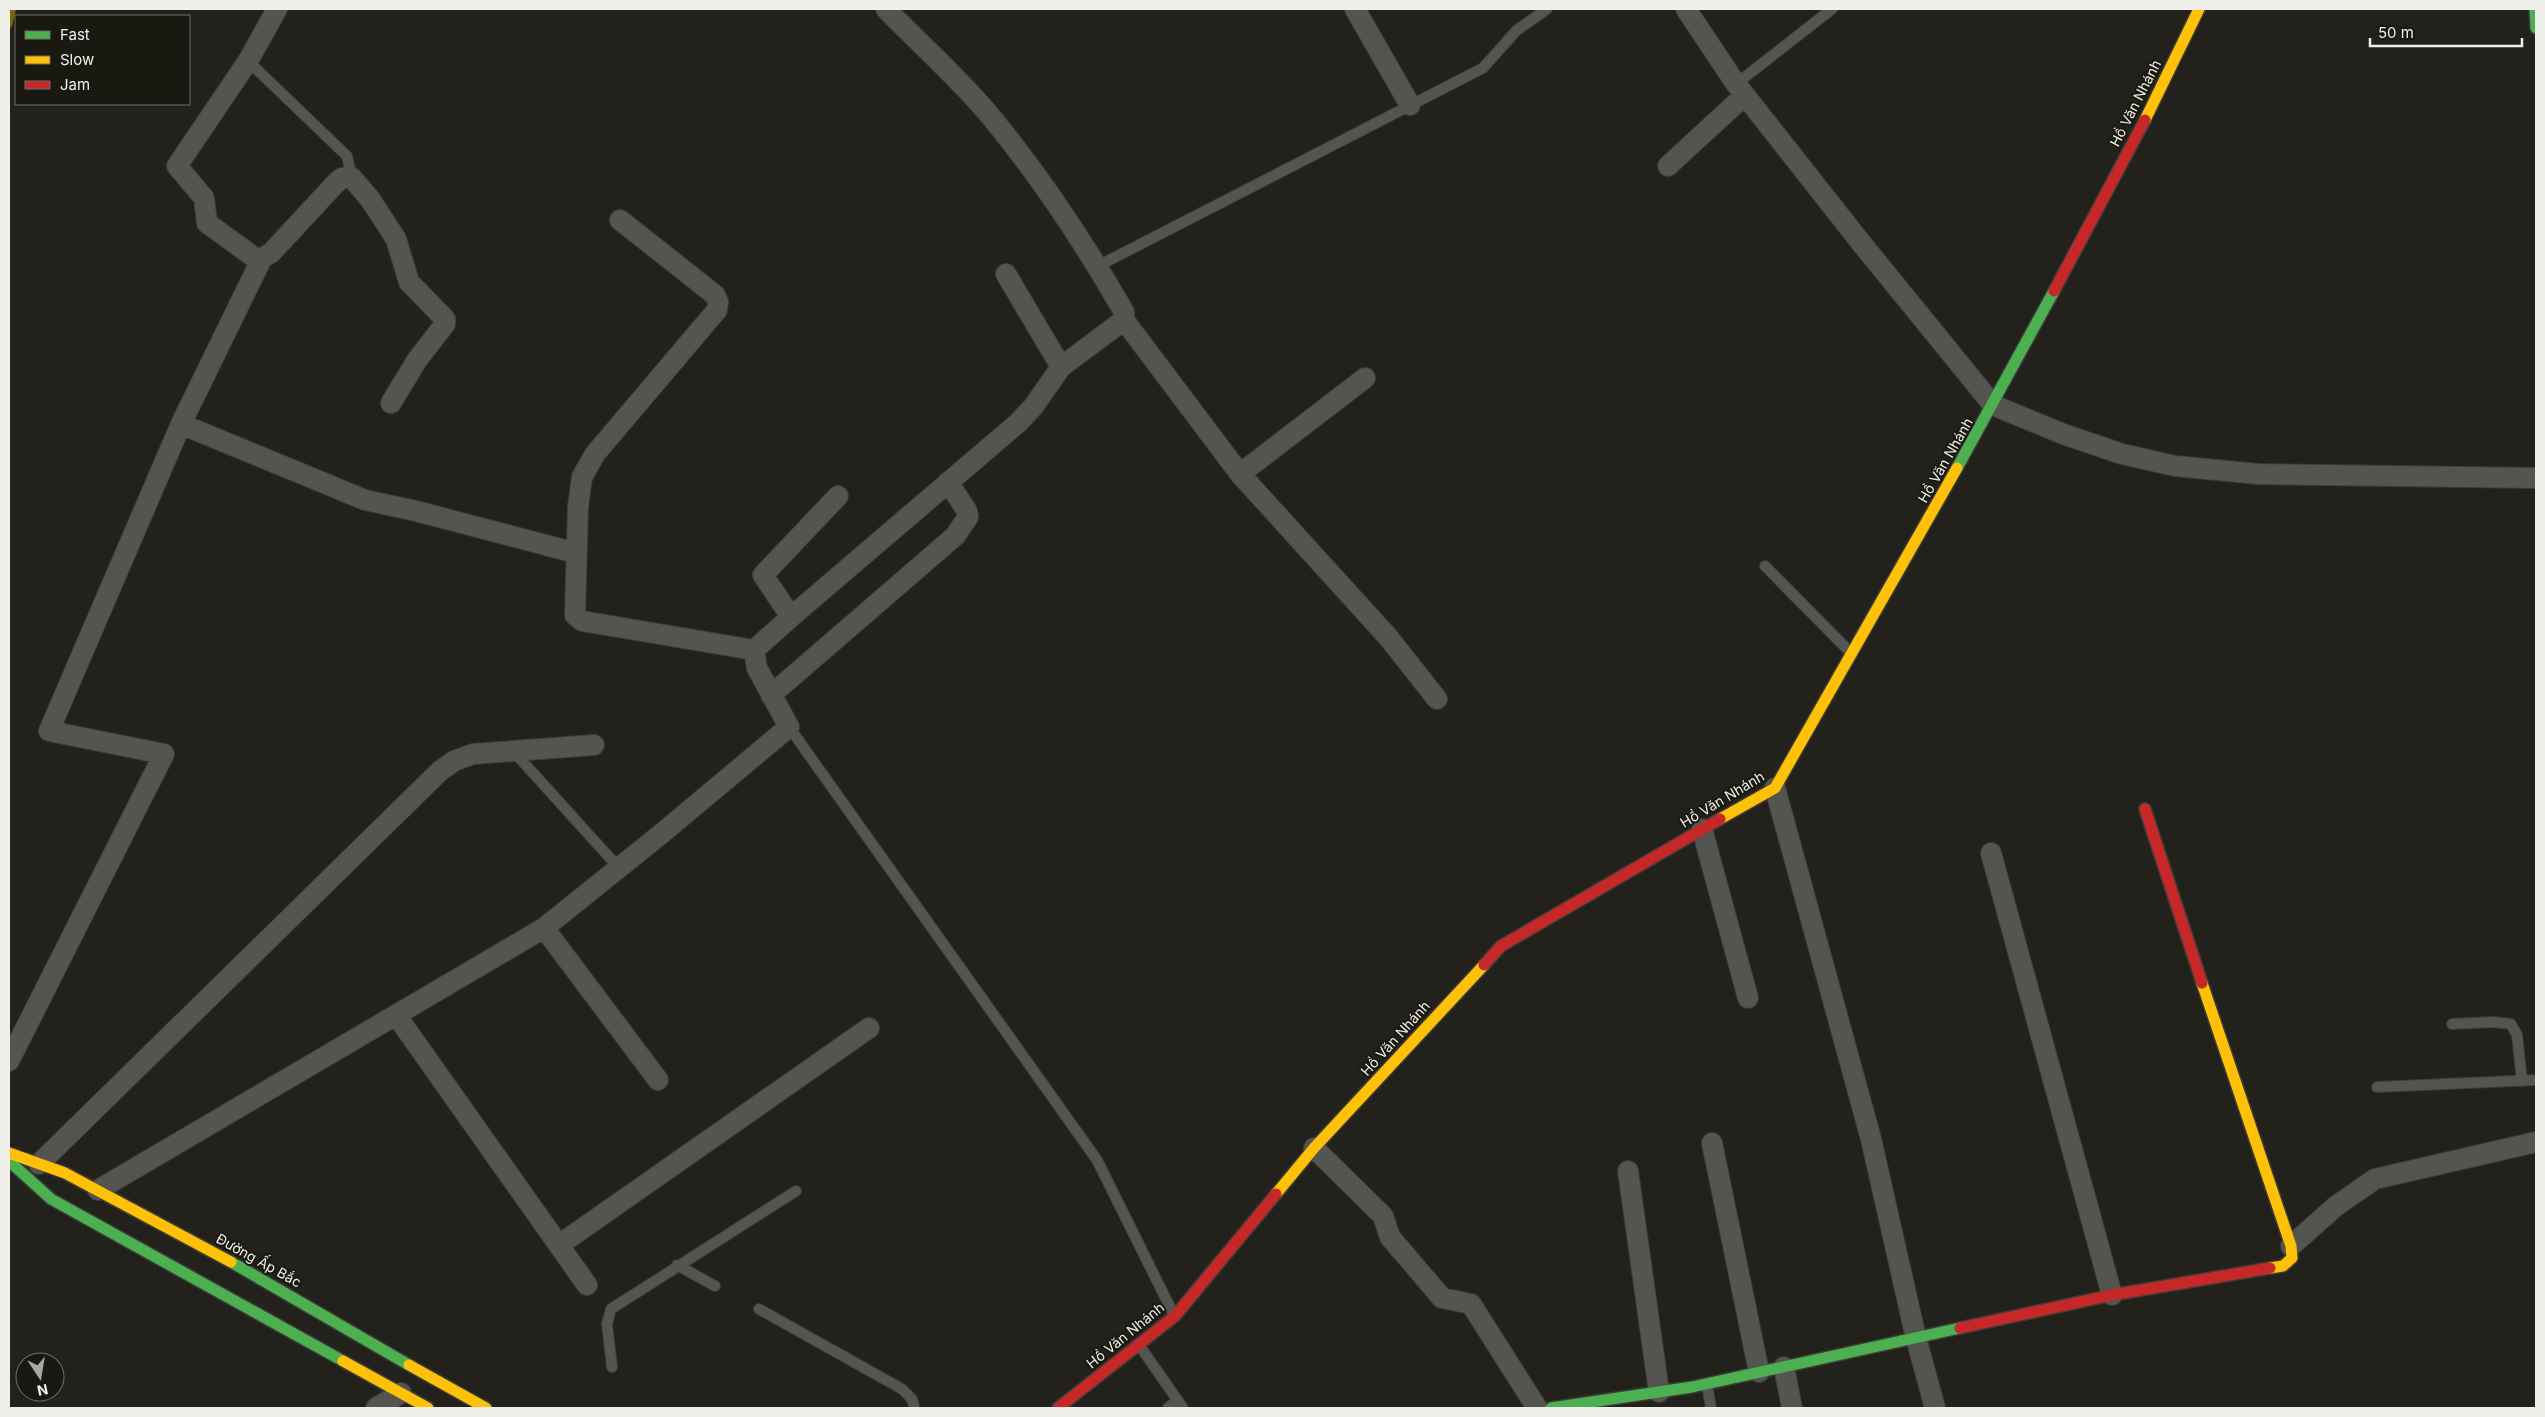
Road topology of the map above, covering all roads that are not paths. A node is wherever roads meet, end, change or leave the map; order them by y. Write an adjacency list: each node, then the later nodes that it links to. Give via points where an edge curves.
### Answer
1 (277, 9): 10 (street)
2 (886, 9): 17 (street, via 990,116 1051,194)
3 (1355, 9): 12 (street)
4 (1547, 9): 12 (lane, via 1517,30 1483,68)
5 (1686, 9): 11 (street)
6 (1832, 9): 11 (lane)
7 (2199, 9): 23 (main road, Hồ Văn Nhánh, via 2141,128)
8 (2536, 9): 9 (main road)
9 (2536, 28)
10 (248, 60): 14 (lane, via 347,156); 16 (street, via 177,166 204,198 207,222 255,258)
11 (1741, 90): 13 (street); 23 (street)
12 (1410, 105): 17 (lane)
13 (1668, 166)
14 (352, 178): 16 (street, via 342,178 336,183 271,254); 22 (street, via 396,239 409,282 445,319 445,324)
15 (620, 220): 29 (street, via 715,295 717,310 582,477)
16 (262, 258): 24 (street)
17 (1098, 266): 19 (street, via 1124,312)
18 (1006, 274): 20 (street)
19 (1124, 320): 20 (street); 25 (street)
20 (1061, 367): 27 (street, via 1028,412)
21 (1364, 378): 25 (street)
22 (390, 403)
23 (1993, 405): 26 (street, via 2122,454 2175,466 2258,474); 33 (main road, Hồ Văn Nhánh)
24 (181, 424): 29 (street, via 365,500); 49 (street, via 49,731 164,754)
25 (1240, 474): 35 (street, via 1388,637)
26 (2536, 478)
27 (948, 482): 31 (street); 34 (street, via 968,517 955,536)
28 (838, 496): 31 (street, via 763,575)
29 (576, 553): 32 (street, via 574,615 582,621)
30 (1765, 566): 33 (lane)
31 (791, 618): 32 (street)
32 (754, 650): 34 (street, via 757,668)
33 (1851, 654): 39 (main road, Hồ Văn Nhánh)
34 (771, 694): 36 (street)
35 (1437, 699)
36 (789, 727): 43 (street); 70 (lane, via 1097,1160)
37 (594, 744): 38 (street)
38 (514, 751): 43 (lane); 59 (street, via 473,754 454,760 440,771)
39 (1775, 788): 41 (main road, Hồ Văn Nhánh); 71 (street, via 1871,1139)
40 (2145, 809): 64 (main road)
41 (1702, 829): 45 (street); 56 (main road, Hồ Văn Nhánh, via 1501,946)
42 (1991, 853): 68 (street)
43 (619, 868): 44 (street)
44 (544, 928): 46 (street); 50 (street)
45 (1748, 998)
46 (396, 1015): 61 (street); 63 (street)
47 (2452, 1024): 52 (lane, via 2511,1024 2517,1036)
48 (869, 1028): 63 (street)
49 (9, 1061)
50 (658, 1080)
51 (2536, 1080): 52 (lane)
52 (2522, 1081): 53 (lane)
53 (2377, 1087)
54 (2536, 1142): 64 (street, via 2375,1179 2336,1206)
55 (1712, 1143): 75 (street)
56 (1314, 1148): 70 (main road, Hồ Văn Nhánh); 86 (street, via 1383,1216 1390,1237 1442,1298 1471,1304)
57 (9, 1153): 59 (main road, Đường Ấp Bắc)
58 (9, 1161): 78 (main road, via 51,1199)
59 (39, 1164): 61 (main road, Đường Ấp Bắc)
60 (1628, 1171): 77 (street)
61 (98, 1190): 83 (main road, Đường Ấp Bắc, via 271,1283)
62 (796, 1191): 65 (lane)
63 (559, 1245): 66 (street)
64 (2291, 1246): 68 (main road, via 2292,1258 2283,1266)
65 (677, 1265): 67 (lane); 73 (lane, via 611,1309 606,1324)
66 (587, 1285)
67 (715, 1286)
68 (2112, 1295): 71 (main road)
69 (759, 1309): 80 (lane, via 902,1389)
70 (1175, 1316): 72 (main road, Hồ Văn Nhánh)
71 (1916, 1338): 74 (main road); 90 (street)
72 (1139, 1344): 79 (lane); 84 (main road, Hồ Văn Nhánh)
73 (612, 1367)
74 (1784, 1367): 75 (main road); 89 (street)
75 (1759, 1372): 76 (main road)
76 (1706, 1384): 77 (main road); 88 (lane)
77 (1659, 1392): 87 (main road)
78 (401, 1393): 81 (street); 82 (main road)
79 (1181, 1404): 85 (lane)
80 (914, 1406)
81 (376, 1408)
82 (428, 1408)
83 (486, 1408)
84 (1058, 1408)
85 (1168, 1408)
86 (1537, 1408)
87 (1551, 1408)
88 (1711, 1408)
89 (1792, 1408)
90 (1936, 1408)

